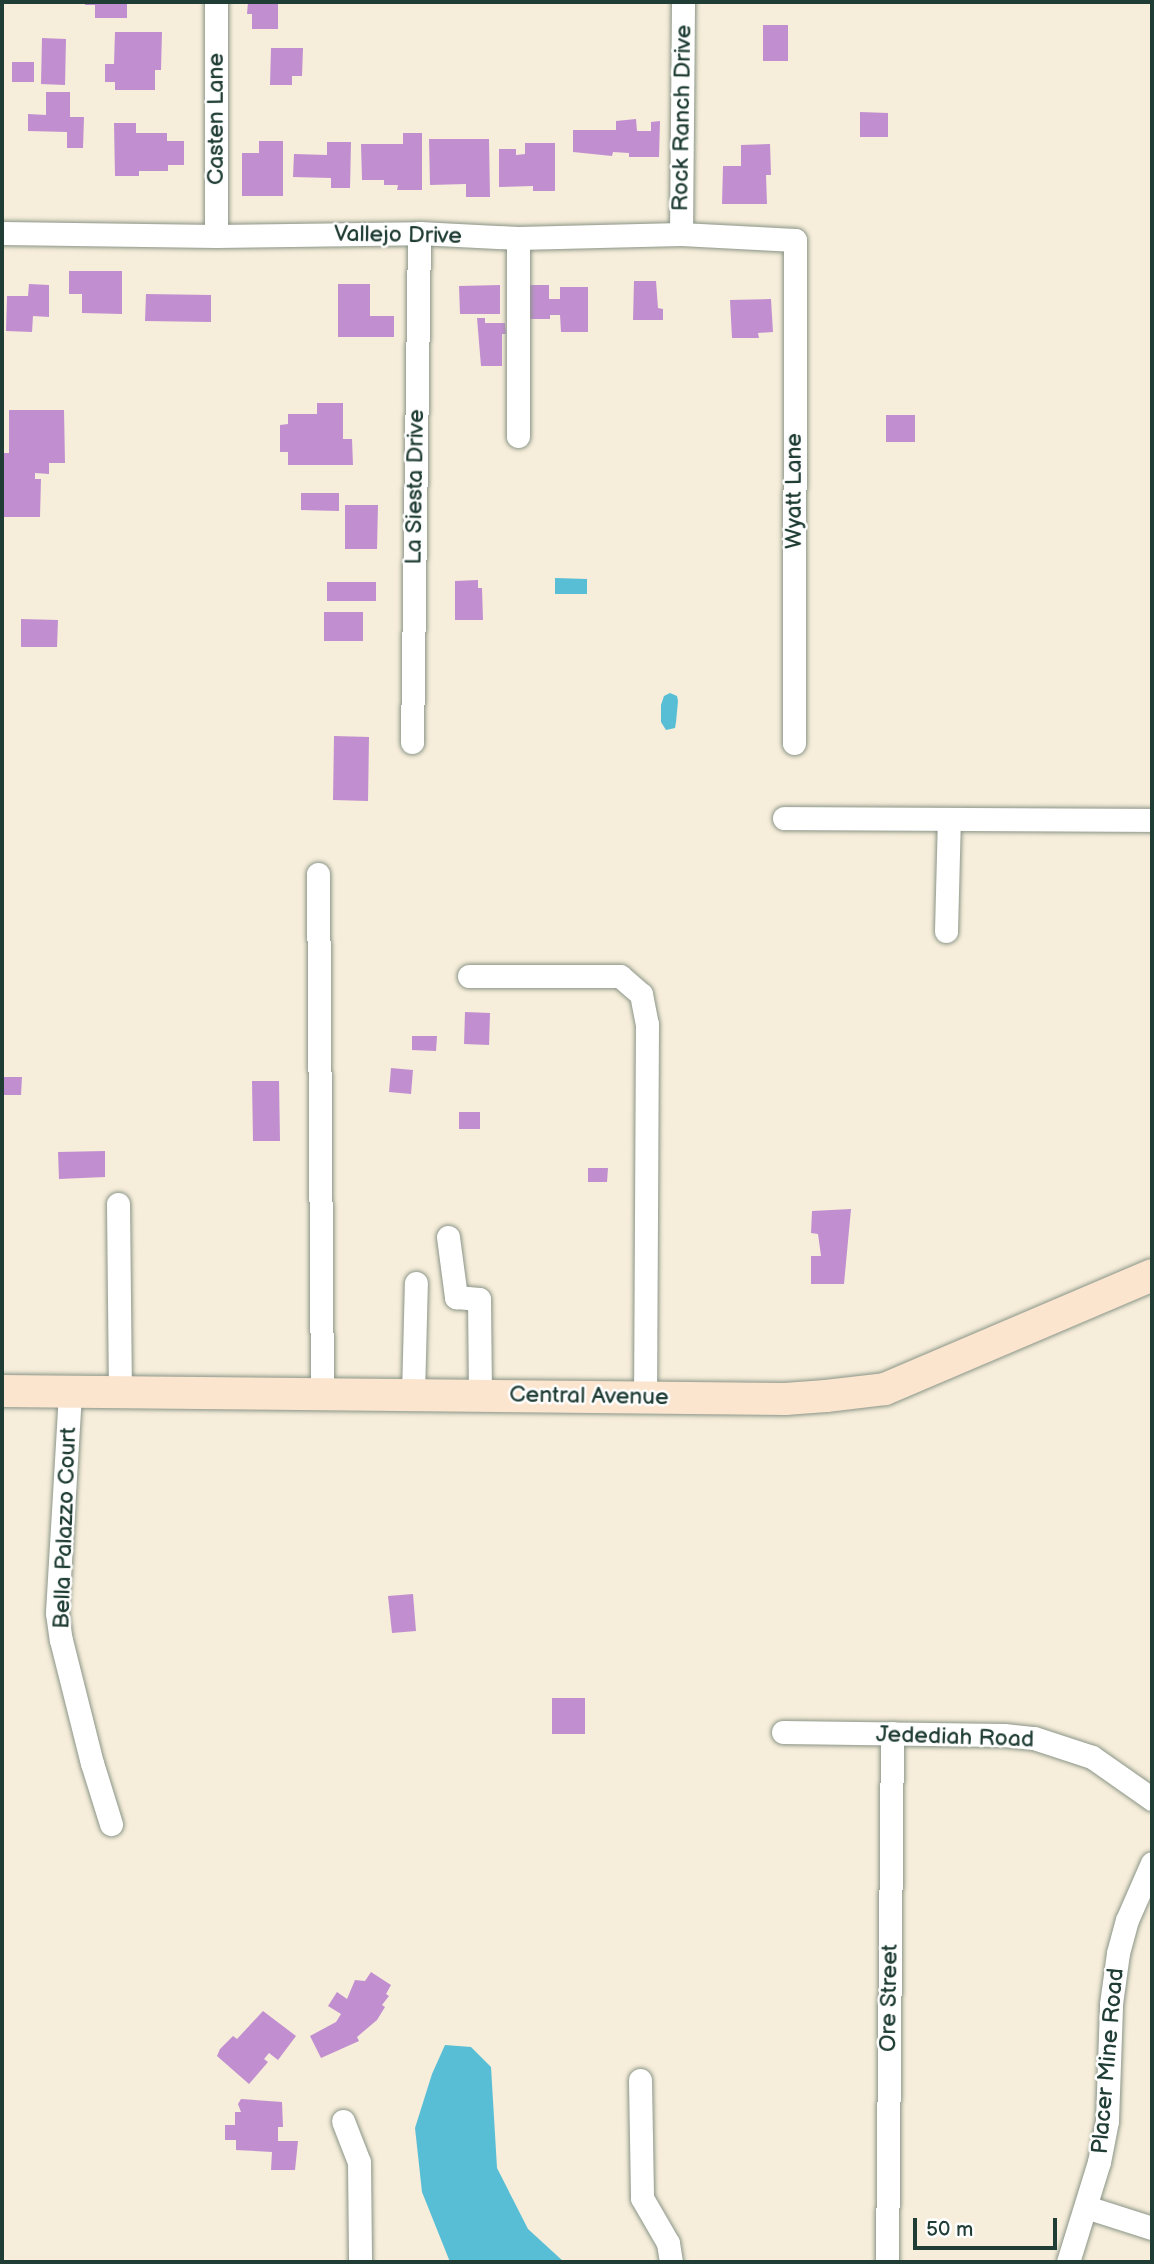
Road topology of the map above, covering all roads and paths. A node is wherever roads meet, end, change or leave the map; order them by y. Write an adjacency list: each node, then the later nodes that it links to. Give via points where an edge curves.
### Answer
1 (216, 2): 6 (street, Casten Lane)
2 (683, 2): 5 (street, Rock Ranch Drive)
3 (2, 233): 6 (street, Vallejo Drive)
4 (419, 233): 6 (street, Vallejo Drive); 7 (street, Vallejo Drive); 10 (street, La Siesta Drive)
5 (681, 234): 7 (street, Vallejo Drive); 8 (street, Vallejo Drive)
6 (216, 236)
7 (517, 238): 9 (street)
8 (795, 240): 11 (street, Wyatt Lane)
9 (518, 436)
10 (412, 742)
11 (794, 743)
12 (784, 818): 13 (street)
13 (949, 819): 14 (street); 16 (street)
14 (1152, 820)
15 (318, 874): 25 (street)
16 (946, 931)
17 (469, 976): 28 (street, via 620,976 642,994 647,1024)
18 (118, 1204): 24 (street)
19 (448, 1237): 27 (street, via 456,1297 479,1299)
20 (1152, 1275): 28 (street, Central Avenue, via 884,1389 785,1399)
21 (416, 1283): 26 (street)
22 (2, 1391): 23 (street, Central Avenue)
23 (70, 1393): 24 (street, Central Avenue); 32 (street, Bella Palazzo Court, via 57,1613)
24 (120, 1393): 25 (street, Central Avenue)
25 (322, 1393): 26 (street, Central Avenue)
26 (412, 1394): 27 (street, Central Avenue)
27 (480, 1395): 28 (street, Central Avenue)
28 (645, 1397)
29 (783, 1732): 30 (street, Jedediah Road)
30 (891, 1733): 31 (street, Jedediah Road, via 1004,1735 1054,1743 1092,1757); 40 (street, Ore Street)
31 (1152, 1799)
32 (111, 1824)
33 (1152, 1863): 36 (street, Placer Mine Road, via 1118,1953 1111,2004 1107,2121)
34 (640, 2080): 39 (street, via 642,2197 668,2243)
35 (342, 2121): 38 (street, via 359,2162)
36 (1086, 2207): 37 (street); 41 (street, Placer Mine Road)
37 (1152, 2228)
38 (360, 2262)
39 (671, 2262)
40 (887, 2262)
41 (1068, 2262)

